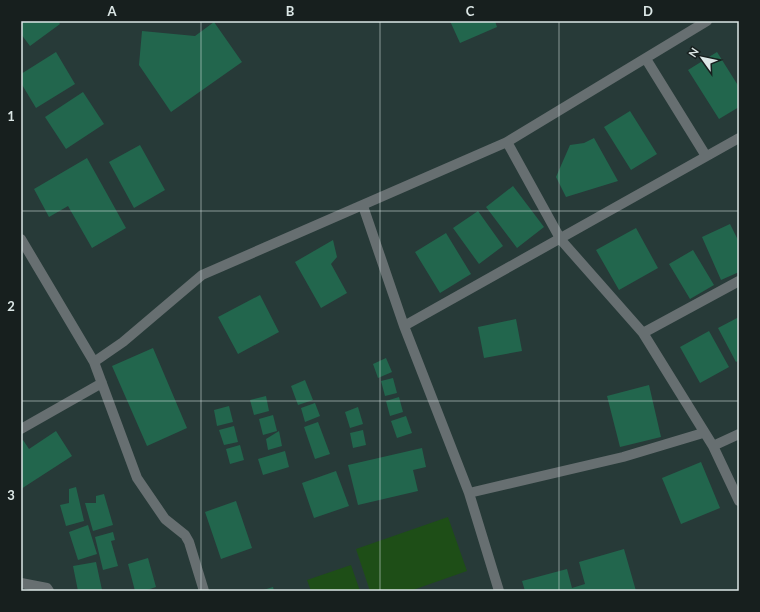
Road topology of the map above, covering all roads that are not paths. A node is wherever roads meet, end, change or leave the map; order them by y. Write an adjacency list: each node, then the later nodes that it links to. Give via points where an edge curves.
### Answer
1 (708, 21): 2 (street)
2 (646, 59): 4 (street); 5 (street)
3 (739, 138): 5 (street)
4 (507, 142): 6 (street); 8 (street)
5 (706, 156): 8 (street)
6 (363, 206): 10 (street); 12 (street, via 202,275 123,342)
7 (21, 239): 12 (street)
8 (560, 240): 10 (street); 11 (street)
9 (739, 281): 11 (street)
10 (404, 326): 18 (street)
11 (643, 333): 15 (street)
12 (94, 362): 13 (street)
13 (102, 383): 14 (street); 22 (street, via 138,478 165,519 185,535)
14 (21, 429)
15 (703, 433): 17 (street); 18 (street, via 623,457)
16 (739, 434): 17 (street)
17 (713, 446): 19 (street)
18 (469, 493): 23 (street)
19 (739, 501)
20 (21, 583): 21 (street, via 47,588)
21 (49, 591)
22 (204, 591)
23 (499, 591)

